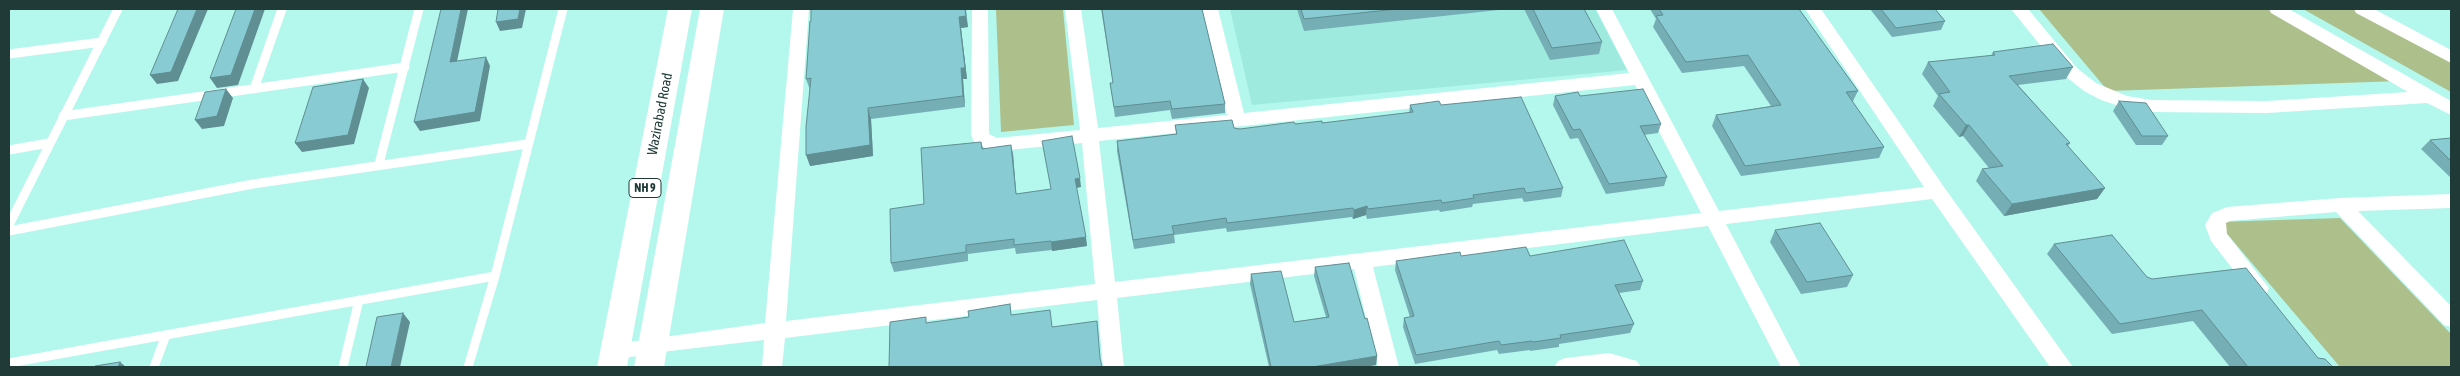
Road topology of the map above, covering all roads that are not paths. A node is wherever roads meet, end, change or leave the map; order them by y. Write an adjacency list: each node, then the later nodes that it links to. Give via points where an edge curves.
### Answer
1 (118, 9): 17 (lane)
2 (282, 9): 22 (lane)
3 (419, 9): 20 (lane)
4 (563, 9): 29 (lane)
5 (680, 9): 47 (highway, Wazirabad Road / NH 9)
6 (712, 9): 46 (highway, NH 9)
7 (801, 9): 44 (street)
8 (980, 9): 27 (street, via 982,140 996,145)
9 (1073, 9): 27 (street)
10 (1210, 9): 26 (street)
11 (1604, 9): 21 (street)
12 (1813, 9): 32 (street)
13 (2019, 9): 23 (street, via 2071,72 2090,87 2125,102 2151,106 2267,107)
14 (2308, 9): 16 (street)
15 (2362, 9): 19 (street)
16 (2284, 12): 23 (street)
17 (102, 42): 18 (lane); 25 (lane)
18 (9, 54)
19 (2451, 57)
20 (405, 67): 22 (lane); 31 (lane)
21 (1640, 78): 26 (street); 35 (street)
22 (254, 89): 25 (lane)
23 (2429, 97): 24 (street)
24 (2451, 109)
25 (63, 116): 28 (lane)
26 (1237, 120): 27 (street)
27 (1090, 137): 40 (street)
28 (49, 143): 30 (lane); 36 (lane)
29 (527, 144): 31 (lane); 39 (lane)
30 (9, 150)
31 (379, 164): 37 (lane, via 253,184)
32 (1938, 192): 35 (street); 58 (street)
33 (2451, 201): 34 (street)
34 (2340, 205): 42 (street, via 2227,214 2219,218 2215,225 2218,236); 43 (street)
35 (1714, 219): 38 (street); 57 (street)
36 (9, 225)
37 (9, 231)
38 (1362, 260): 40 (street); 54 (street)
39 (495, 276): 41 (lane); 51 (lane)
40 (1106, 291): 44 (street); 53 (street)
41 (359, 300): 45 (lane); 50 (lane)
42 (2273, 306)
43 (2451, 319)
44 (775, 330): 46 (street); 52 (street)
45 (166, 335): 48 (lane); 49 (lane)
46 (651, 356): 47 (street)
47 (613, 359)
48 (9, 363)
49 (154, 367)
50 (343, 367)
51 (468, 367)
52 (772, 367)
53 (1114, 367)
54 (1389, 367)
55 (1565, 367): 56 (street, via 1609,362)
56 (1630, 367)
57 (1791, 367)
58 (2062, 367)

